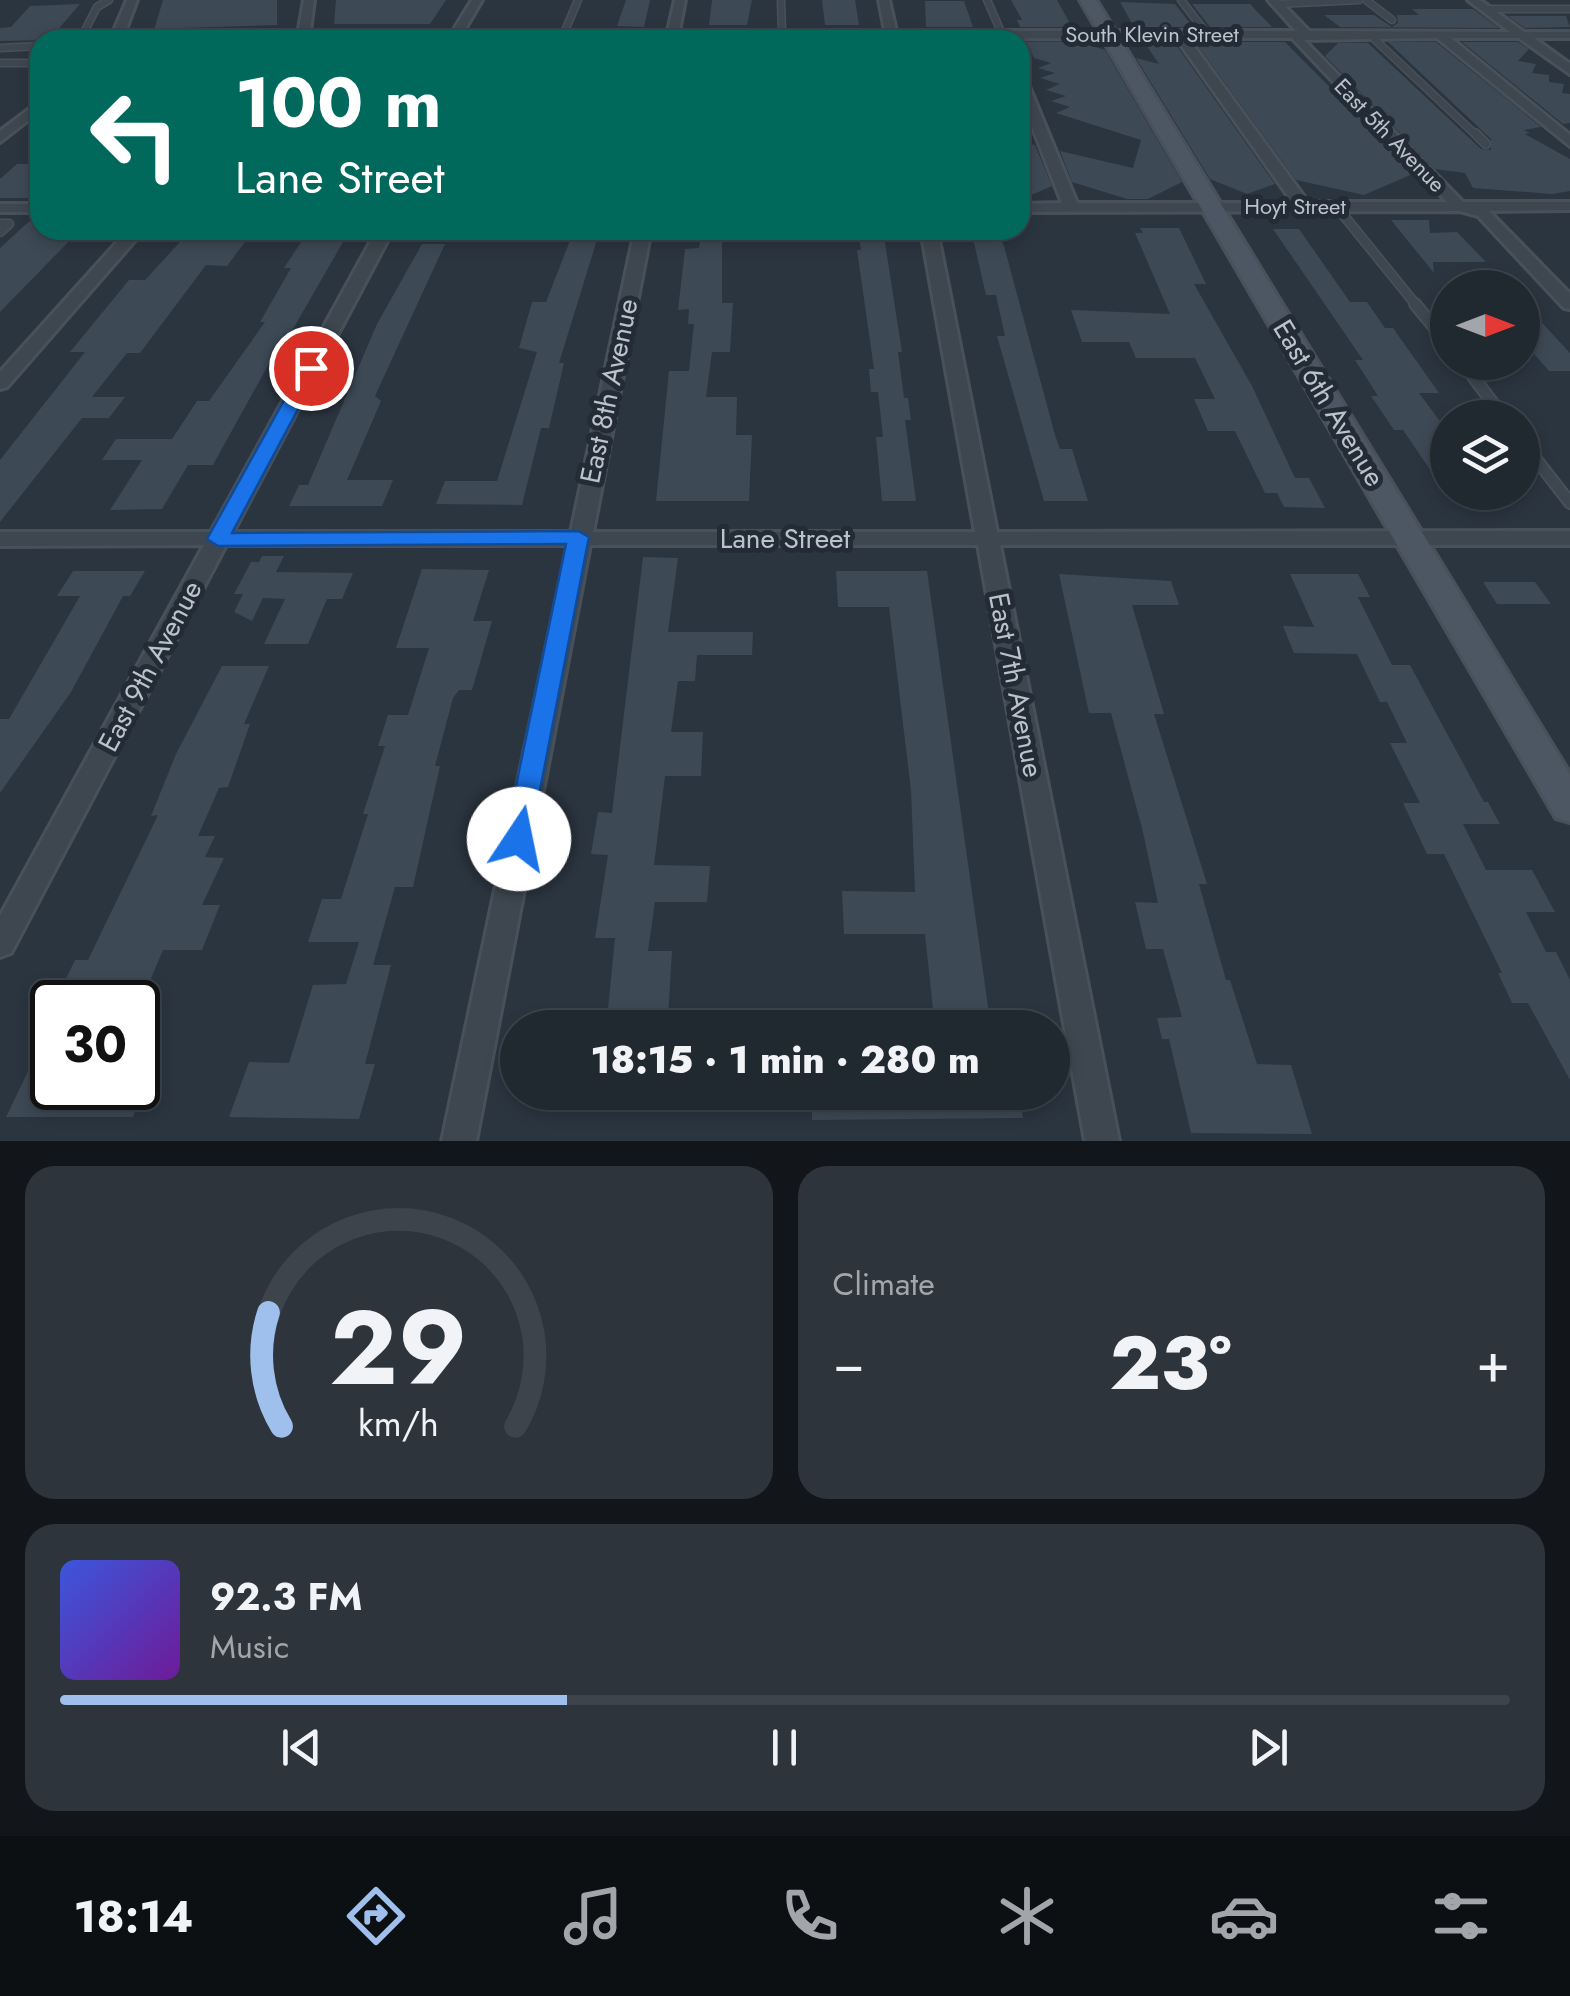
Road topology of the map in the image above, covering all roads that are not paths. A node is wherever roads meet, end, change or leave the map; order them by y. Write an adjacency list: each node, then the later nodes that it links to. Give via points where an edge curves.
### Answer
1 (109, 0): 18 (lane, via 97,7)
2 (132, 0): 19 (street)
3 (310, 0): 20 (street)
4 (477, 0): 21 (street)
5 (578, 0): 22 (lane)
6 (680, 0): 23 (street)
7 (781, 0): 24 (lane)
8 (884, 0): 25 (street)
9 (987, 0): 26 (lane)
10 (1088, 0): 27 (street, East 6th Avenue)
11 (1181, 0): 29 (lane)
12 (1362, 0): 14 (lane); 17 (lane)
13 (1473, 0): 15 (street)
14 (1274, 2): 30 (street, East 5th Avenue)
15 (1486, 9): 16 (lane); 33 (street)
16 (1570, 9)
17 (1392, 20)
18 (85, 30)
19 (120, 30)
20 (306, 30)
21 (459, 30)
22 (566, 30)
23 (674, 30)
24 (782, 30)
25 (890, 30)
26 (1000, 30)
27 (1108, 34): 28 (street, South Klevin Street); 35 (street, South Klevin Street); 46 (street, East 6th Avenue)
28 (1179, 34): 29 (street, South Klevin Street); 47 (street)
29 (1207, 34): 30 (street, South Klevin Street)
30 (1305, 34): 31 (street, South Klevin Street); 49 (street, East 5th Avenue, via 1296,39)
31 (1368, 34): 32 (street, South Klevin Street); 45 (lane)
32 (1439, 34): 33 (street, South Klevin Street); 44 (street)
33 (1523, 35): 34 (street, South Klevin Street); 40 (street)
34 (1570, 35)
35 (1030, 36)
36 (30, 46): 37 (lane)
37 (0, 48)
38 (0, 63): 39 (lane)
39 (30, 63)
40 (1570, 70)
41 (1030, 103): 51 (street)
42 (30, 116): 43 (street)
43 (0, 138)
44 (1570, 142)
45 (1486, 144)
46 (1212, 206): 47 (street, Hoyt Street); 51 (street, Hoyt Street); 67 (street, East 6th Avenue)
47 (1302, 206): 48 (street, Hoyt Street)
48 (1336, 206): 49 (street, Hoyt Street); 62 (lane)
49 (1459, 206): 50 (street, Hoyt Street); 61 (street, East 5th Avenue, via 1483,213)
50 (1570, 206)
51 (1072, 207): 54 (street, Hoyt Street)
52 (0, 208): 53 (street)
53 (30, 208)
54 (1030, 208)
55 (0, 224): 56 (lane, via 9,224)
56 (0, 232)
57 (127, 240): 63 (street)
58 (380, 240): 70 (street, East 9th Avenue)
59 (641, 240): 66 (street, East 8th Avenue)
60 (931, 240): 71 (street, East 7th Avenue)
61 (1570, 304)
62 (1430, 322)
63 (0, 382)
64 (1540, 464): 65 (lane)
65 (1570, 503)
66 (578, 537): 70 (street, Lane Street); 71 (street, Lane Street); 74 (street, East 8th Avenue)
67 (1409, 537): 68 (street, Lane Street); 71 (street, Lane Street); 72 (street, East 6th Avenue)
68 (1570, 538)
69 (0, 539): 70 (street, Lane Street)
70 (218, 539): 73 (street, East 9th Avenue)
71 (988, 539): 75 (street, East 7th Avenue)
72 (1570, 807)
73 (0, 944)
74 (460, 1141)
75 (1102, 1141)

